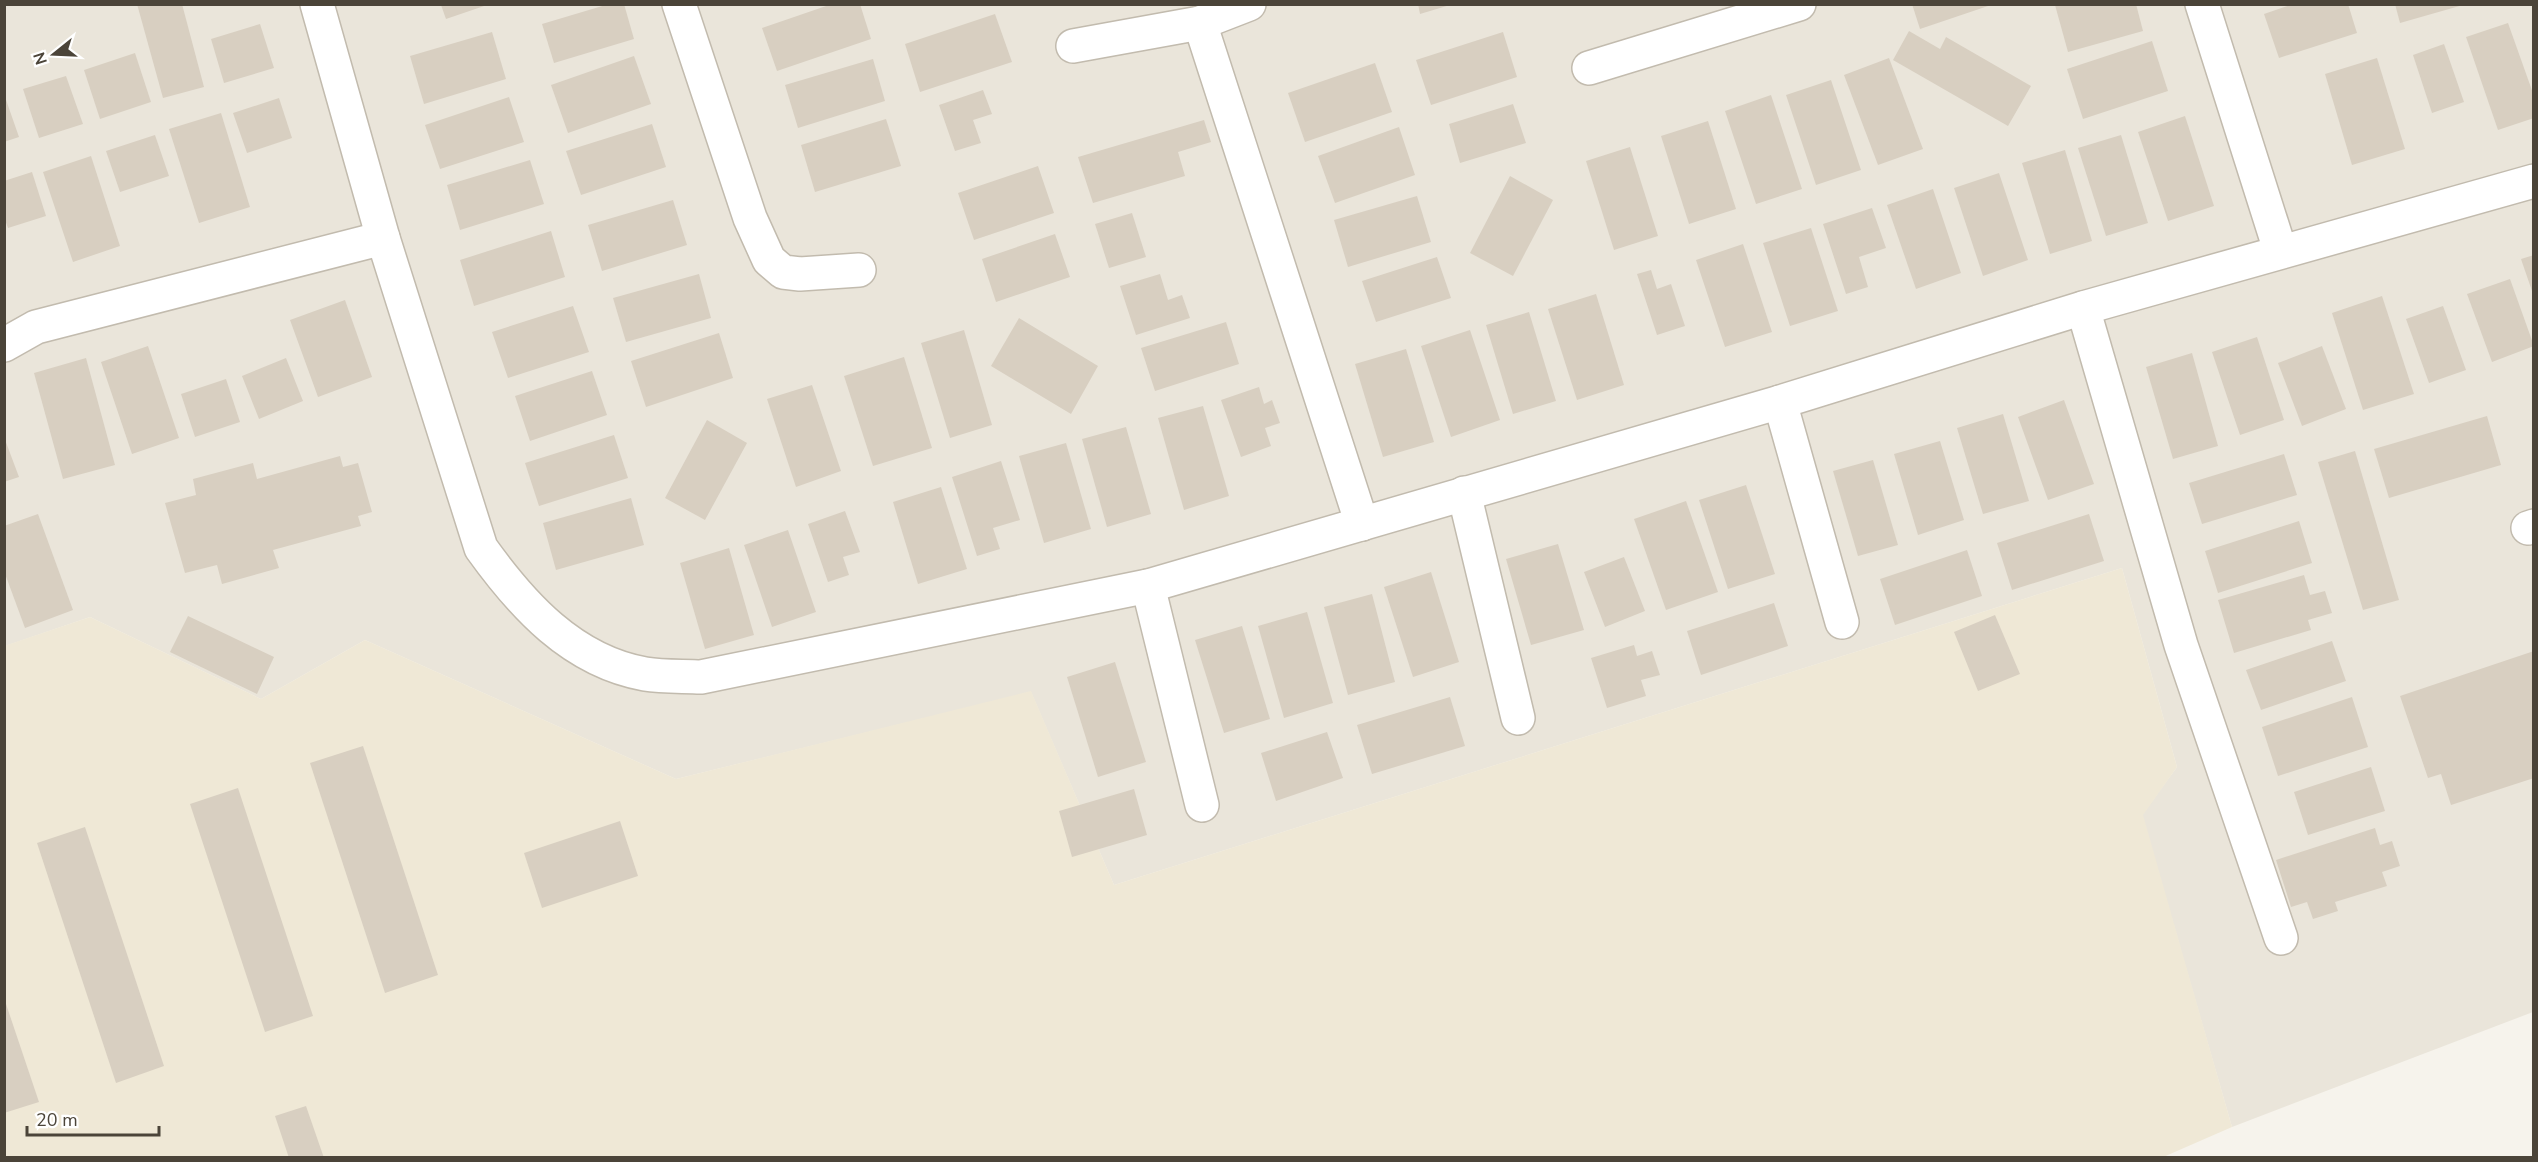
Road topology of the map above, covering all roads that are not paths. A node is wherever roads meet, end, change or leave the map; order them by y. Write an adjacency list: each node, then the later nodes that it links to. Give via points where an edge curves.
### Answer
1 (317, 4): 11 (street)
2 (679, 4): 13 (street, via 750,218 769,260 783,272 800,274)
3 (1249, 4): 7 (street)
4 (1799, 4): 6 (street)
5 (2202, 4): 12 (street)
6 (1729, 14): 9 (street)
7 (1200, 23): 8 (street); 18 (street)
8 (1073, 46)
9 (1589, 68)
10 (2534, 182): 12 (street)
11 (383, 238): 15 (street, via 36,327); 19 (street, via 481,548 511,590 545,625 615,666 646,674 701,677)
12 (2280, 250): 14 (street)
13 (859, 270)
14 (2083, 308): 16 (street); 23 (street, via 2181,645)
15 (4, 345)
16 (1780, 402): 17 (street); 20 (street)
17 (1464, 494): 18 (street); 21 (street)
18 (1362, 524): 19 (street)
19 (1148, 586): 22 (street)
20 (1842, 622)
21 (1518, 718)
22 (1202, 805)
23 (2281, 938)

